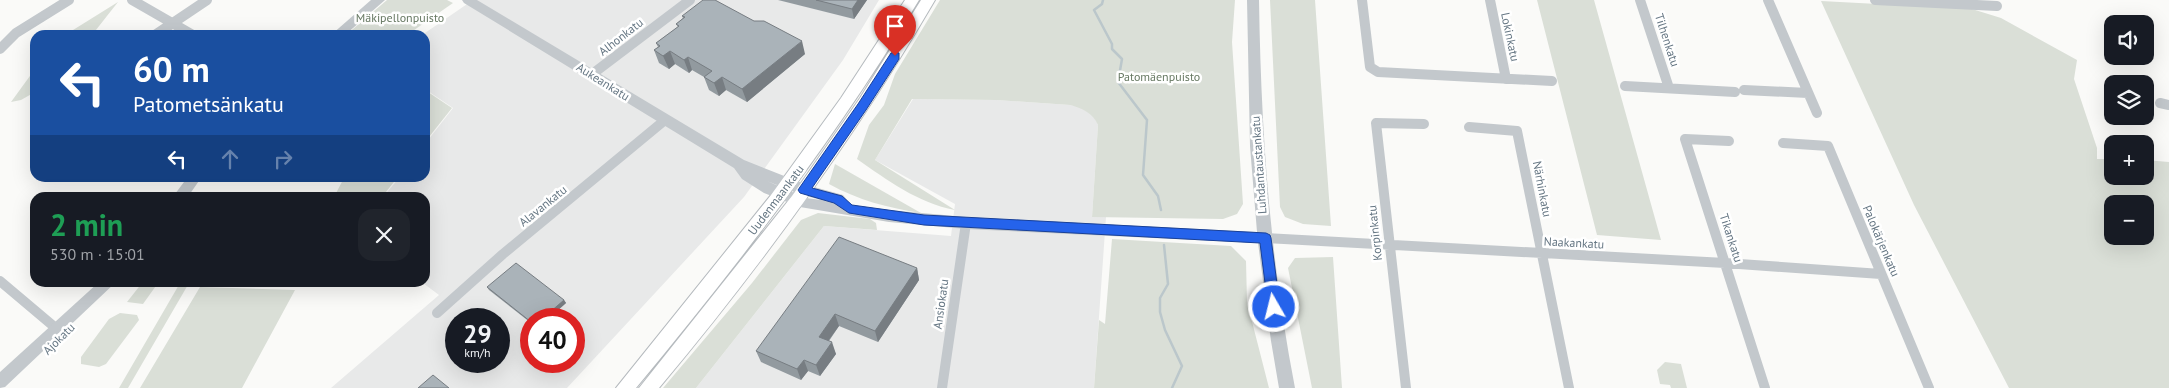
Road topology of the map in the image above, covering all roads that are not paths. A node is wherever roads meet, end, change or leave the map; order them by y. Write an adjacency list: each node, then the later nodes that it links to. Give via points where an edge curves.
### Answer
1 (70, 0): 20 (street, via 16,34)
2 (132, 0): 16 (street)
3 (207, 0): 16 (street)
4 (379, 0): 19 (street)
5 (468, 0): 21 (street, Aukeankatu)
6 (690, 0): 21 (street, Alhonkatu)
7 (912, 0): 33 (main road, Uudenmaankatu)
8 (928, 0): 33 (main road, Uudenmaankatu, via 862,107)
9 (1253, 0): 35 (street, Luhdantaustankatu, via 1256,132)
10 (1362, 0): 22 (street, Lokinkatu, via 1372,70 1389,74)
11 (1490, 0): 22 (street, Lokinkatu)
12 (1640, 0): 25 (street, Tilhenkatu)
13 (1768, 0): 26 (street)
14 (1875, 0): 15 (street)
15 (1997, 6)
16 (173, 23): 17 (street); 18 (street)
17 (162, 30)
18 (185, 30)
19 (343, 30)
20 (0, 49)
21 (591, 75): 28 (street, Aukeankatu)
22 (1506, 79): 23 (street, Lokinkatu)
23 (1552, 81)
24 (1625, 86): 25 (street)
25 (1669, 88): 26 (street)
26 (1808, 93): 27 (street)
27 (1817, 113)
28 (665, 120): 33 (street, Aukeankatu, via 738,164 747,175 770,189); 42 (street, Alavankatu)
29 (1424, 124): 36 (street, Korpinkatu, via 1376,122)
30 (1469, 127): 37 (street, Närhinkatu, via 1517,131)
31 (1729, 141): 38 (street, Tikankatu, via 1685,139)
32 (1782, 144): 39 (street, Palokärjenkatu, via 1828,146)
33 (793, 192): 34 (street, Aukeankatu, via 822,206); 46 (main road, Uudenmaankatu, via 749,236); 47 (main road, Uudenmaankatu, via 735,281)
34 (966, 224): 35 (street, Aukeankatu); 48 (street, Ansiokatu)
35 (1266, 238): 36 (street, Naakankatu); 49 (street, Luhdantaustankatu, via 1280,357)
36 (1389, 244): 37 (street, Naakankatu); 50 (street, Korpinkatu)
37 (1541, 253): 38 (street, Naakankatu); 51 (street, Närhinkatu)
38 (1725, 263): 39 (street, Naakankatu); 52 (street, Tikankatu)
39 (1881, 274): 53 (street, Palokärjenkatu)
40 (0, 281): 43 (street)
41 (104, 287): 43 (street, Ajokatu)
42 (437, 313)
43 (60, 333): 44 (street, Ajokatu); 45 (street, Ajokatu)
44 (0, 382)
45 (5, 388)
46 (625, 388)
47 (648, 388)
48 (942, 388)
49 (1287, 388)
50 (1406, 388)
51 (1569, 388)
52 (1765, 388)
53 (1929, 388)

